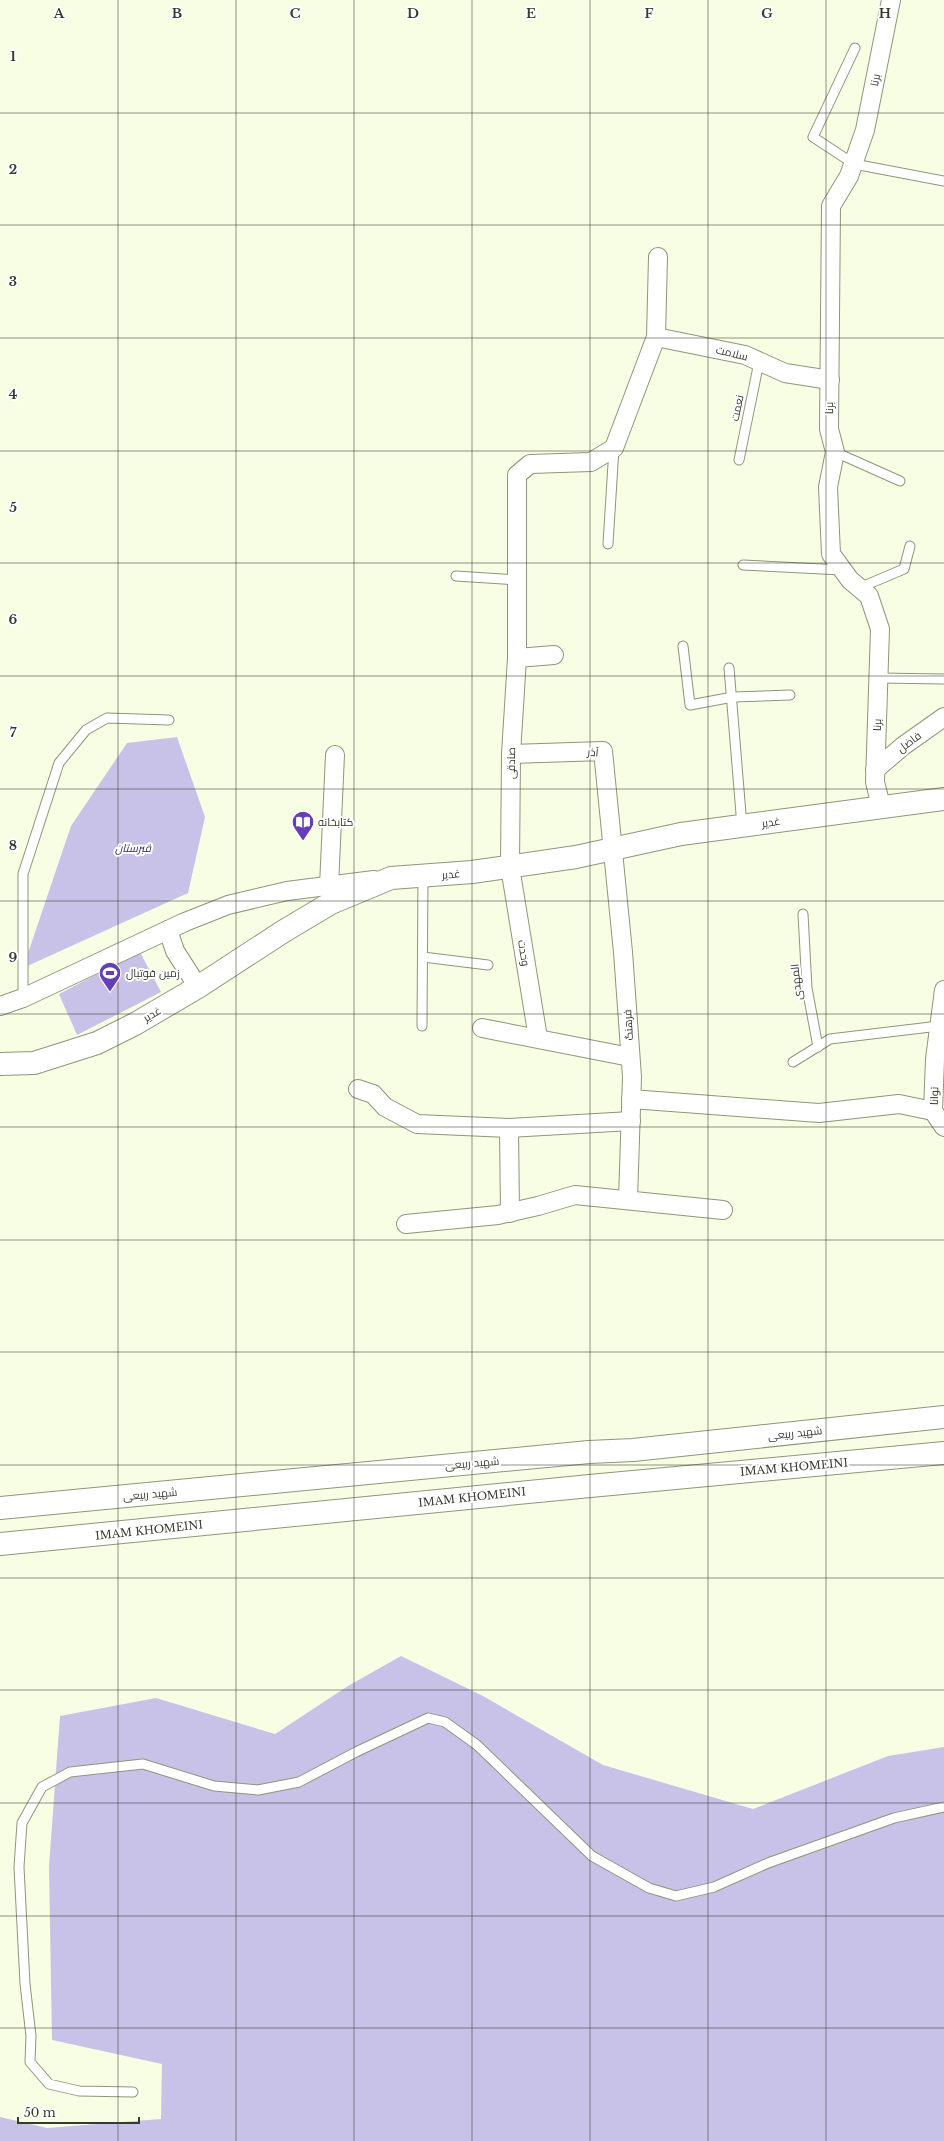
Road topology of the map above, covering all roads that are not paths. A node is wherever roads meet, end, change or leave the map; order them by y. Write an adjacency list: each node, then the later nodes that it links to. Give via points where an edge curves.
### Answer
1 (891, 0): 3 (street, برنا, via 865,130)
2 (855, 48): 3 (lane, via 813,137)
3 (854, 164): 4 (lane); 8 (street, برنا, via 831,206)
4 (944, 181)
5 (658, 257): 6 (street)
6 (656, 337): 7 (street, سلامت, via 745,355); 9 (street)
7 (759, 362): 8 (street, سلامت, via 785,373); 11 (lane, نعمت)
8 (830, 380): 10 (street, برنا, via 829,429)
9 (614, 448): 13 (lane); 18 (street, صادقی, via 591,462 530,464 517,475)
10 (835, 452): 12 (lane); 16 (street, برنا, via 828,487 831,554)
11 (739, 460)
12 (900, 480)
13 (608, 544)
14 (910, 546): 19 (lane, via 904,569)
15 (743, 565): 16 (lane)
16 (842, 570): 19 (street, برنا)
17 (456, 576): 18 (lane)
18 (517, 580): 22 (street, صادقی)
19 (859, 588): 24 (street, برنا, via 869,596 880,629)
20 (683, 646): 27 (lane, via 690,704)
21 (554, 655): 22 (street)
22 (517, 658): 30 (street, صادقی)
23 (729, 668): 27 (lane)
24 (879, 678): 25 (lane); 32 (street, برنا)
25 (943, 679)
26 (790, 695): 27 (lane)
27 (733, 697): 35 (lane)
28 (944, 717): 32 (street, فاضل)
29 (169, 720): 47 (lane, via 107,718 86,730 59,764 24,874)
30 (511, 754): 36 (street, آذر, via 603,751); 37 (street, صادقی)
31 (335, 755): 40 (street)
32 (875, 770): 34 (street, برنا)
33 (944, 799): 34 (main road, غدیر)
34 (881, 806): 35 (main road, غدیر)
35 (742, 826): 36 (main road, غدیر, via 681,834)
36 (612, 849): 37 (main road, غدیر); 54 (street, فرهنگ, via 623,952)
37 (510, 867): 38 (main road, غدیر); 52 (street, وحدت)
38 (423, 876): 39 (main road, غدیر); 43 (lane)
39 (391, 878): 40 (street); 45 (main road, غدیر, via 330,903)
40 (329, 886): 42 (street, via 287,891 228,905)
41 (803, 914): 53 (lane, المهدی, via 807,988)
42 (168, 930): 45 (street, via 175,951); 47 (street)
43 (423, 957): 44 (lane); 49 (lane)
44 (488, 965)
45 (198, 987): 56 (main road, غدیر, via 136,1024 97,1043 34,1063)
46 (944, 990): 50 (street, توانا)
47 (23, 998): 48 (street)
48 (0, 1006)
49 (422, 1026)
50 (939, 1026): 53 (lane, via 830,1039); 59 (street, توانا)
51 (482, 1028): 52 (street)
52 (538, 1038): 54 (street)
53 (818, 1047): 55 (lane)
54 (630, 1056): 58 (street, فرهنگ)
55 (793, 1062)
56 (0, 1064)
57 (358, 1089): 62 (street, via 373,1094 385,1107 417,1124)
58 (631, 1099): 59 (street, via 819,1114 899,1104); 60 (street, فرهنگ)
59 (933, 1111): 61 (street, توانا)
60 (631, 1121): 62 (street); 63 (street, فرهنگ)
61 (944, 1127)
62 (509, 1128): 65 (street)
63 (628, 1200): 64 (street); 65 (street, via 575,1194)
64 (723, 1210)
65 (510, 1213): 66 (street)
66 (406, 1224)
67 (944, 1417): 68 (main road, شهید ربیعی)
68 (634, 1450): 69 (main road, شهید ربیعی); 71 (main road)
69 (589, 1452): 72 (main road); 73 (main road, شهید ربیعی)
70 (944, 1454): 71 (main road, IMAM KHOMEINI)
71 (634, 1482): 72 (main road, IMAM KHOMEINI)
72 (590, 1486): 74 (main road, IMAM KHOMEINI)
73 (0, 1508)
74 (0, 1544)
75 (944, 1807): 76 (lane, via 894,1818 768,1863 714,1887 676,1896 649,1888 592,1856 477,1745 445,1722 428,1718 299,1782 258,1790 214,1786 143,1764 70,1772 42,1787 22,1823 19,1867 25,1984 31,2036 30,2062 49,2084 80,2091)
76 (133, 2092)

